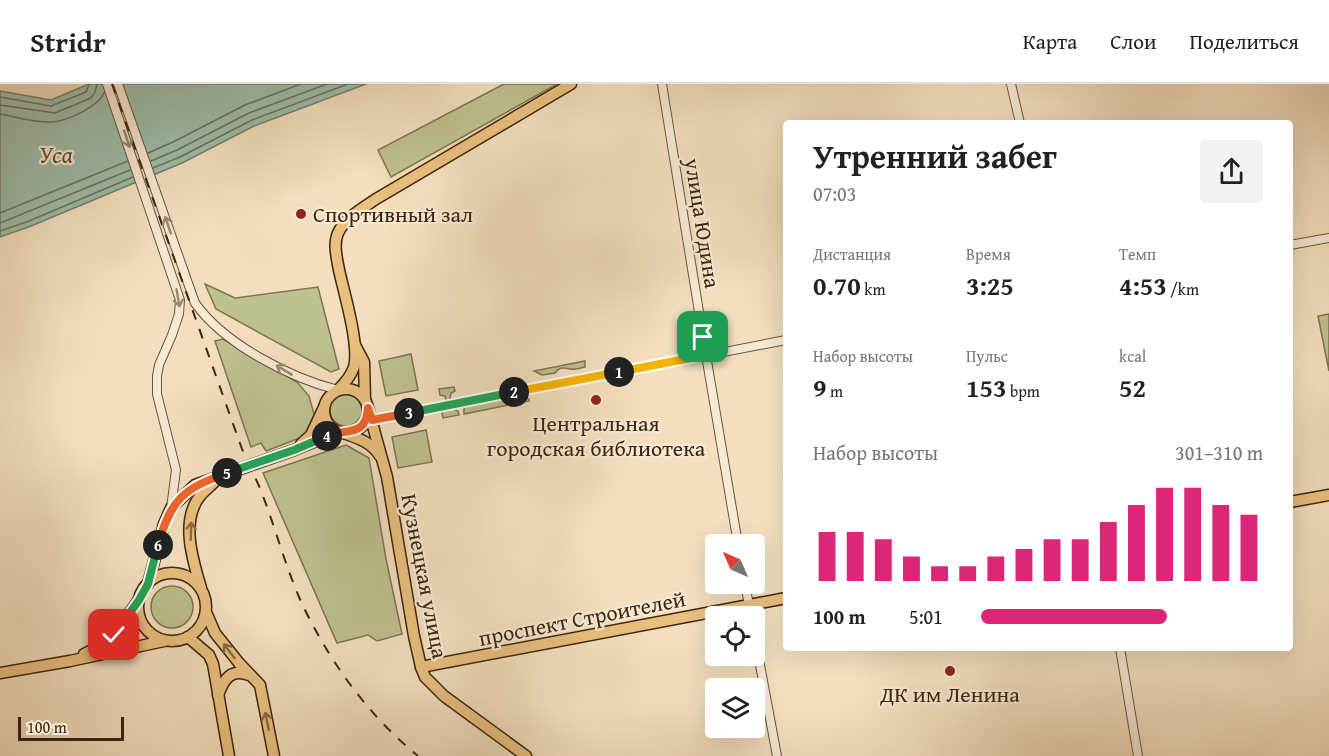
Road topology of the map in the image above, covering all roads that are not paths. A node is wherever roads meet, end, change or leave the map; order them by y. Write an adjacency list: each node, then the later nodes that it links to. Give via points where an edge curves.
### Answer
1 (107, 84): 22 (street, one-way to 22, via 180,300 172,336 159,365 157,394 176,470)
2 (118, 84): 12 (street, one-way to 2, via 294,376 207,320 195,303)
3 (571, 84): 10 (main road, via 376,200 353,216 338,234 336,253)
4 (662, 84): 11 (street, улица Юдина)
5 (1011, 84): 6 (street)
6 (1019, 120)
7 (1329, 238): 8 (street)
8 (1293, 244)
9 (783, 341): 11 (street)
10 (354, 345): 12 (main road, via 354,365); 13 (main road, Кузнецкая улица, via 364,362)
11 (706, 355): 15 (street); 23 (street, улица Юдина)
12 (338, 390): 13 (main road, via 351,389); 14 (main road)
13 (367, 404): 15 (main road, Кузнецкая улица); 16 (main road, via 361,427 350,433)
14 (325, 405): 16 (main road, via 328,424); 17 (main road, via 311,435)
15 (372, 420): 18 (main road, Кузнецкая улица)
16 (341, 432): 17 (main road); 18 (main road, via 364,440)
17 (294, 450): 19 (main road)
18 (383, 461): 36 (main road, Кузнецкая улица)
19 (222, 475): 22 (main road, via 195,485); 25 (main road, one-way to 19, via 189,535 192,516 199,497)
20 (1329, 495): 21 (main road)
21 (1293, 501)
22 (171, 508): 24 (main road)
23 (736, 534)
24 (148, 584): 25 (main road, via 175,573); 27 (main road)
25 (201, 588): 29 (main road)
26 (783, 599): 28 (main road, проспект Строителей)
27 (139, 600): 32 (main road, via 141,621 155,637); 34 (main road, via 104,644)
28 (764, 606)
29 (206, 612): 31 (main road); 38 (main road, one-way to 29, via 215,633)
30 (705, 619): 36 (main road, проспект Строителей)
31 (189, 638): 32 (main road); 39 (main road, via 209,655)
32 (164, 640): 34 (main road)
33 (1120, 651): 44 (street)
34 (70, 661): 37 (main road)
35 (760, 666): 43 (street)
36 (421, 667): 42 (main road, Кузнецкая улица, via 425,677 444,696)
37 (0, 673)
38 (251, 676): 39 (main road, via 242,672 226,676); 41 (main road, one-way to 38, via 260,685)
39 (218, 695): 40 (main road)
40 (229, 756)
41 (274, 756)
42 (526, 756)
43 (777, 756)
44 (1138, 756)

